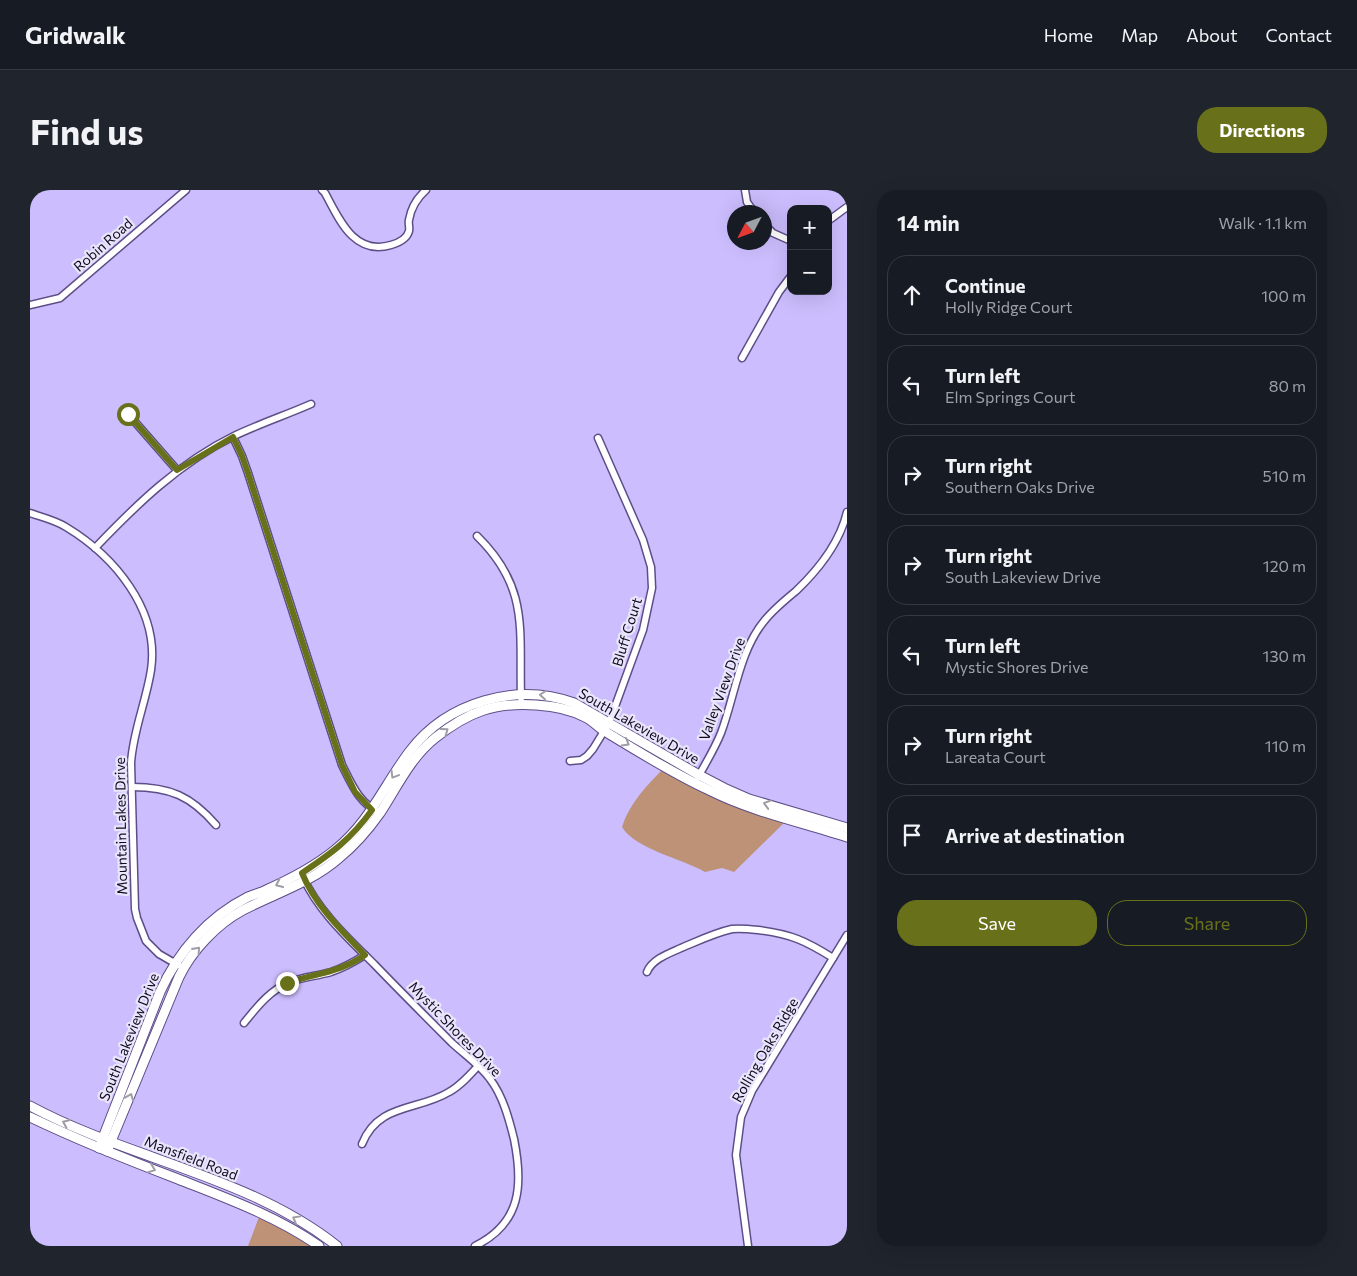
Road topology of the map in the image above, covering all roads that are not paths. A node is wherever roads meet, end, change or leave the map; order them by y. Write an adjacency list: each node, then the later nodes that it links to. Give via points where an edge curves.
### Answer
1 (186, 190): 11 (street, Robin Road, via 60,298)
2 (322, 190): 3 (street, via 353,238 378,247 404,239 409,232 408,220 413,206)
3 (426, 190)
4 (745, 190): 5 (street)
5 (749, 205)
6 (847, 207): 7 (street)
7 (832, 218)
8 (772, 232): 9 (street)
9 (787, 239)
10 (787, 281): 12 (street)
11 (30, 305)
12 (742, 358)
13 (311, 404): 15 (street)
14 (128, 414): 17 (street)
15 (233, 437): 17 (street); 28 (street, via 248,473 342,765 355,792)
16 (598, 438): 24 (street, Bluff Court, via 643,540 652,576 651,598 643,630)
17 (177, 470): 21 (street, via 137,504)
18 (847, 512): 26 (street, Valley View Drive, via 838,536 822,562 755,632 721,733)
19 (30, 513): 21 (street, Mountain Lakes Drive, via 64,526)
20 (477, 536): 22 (street, via 499,562 517,602 521,628)
21 (95, 548): 27 (street, Mountain Lakes Drive, via 128,583 139,601 151,636 151,671 132,745)
22 (520, 694): 23 (street); 24 (street, South Lakeview Drive, one-way to 22, via 574,703 560,698); 28 (street, South Lakeview Drive, one-way to 28, via 474,704 437,725 410,751)
23 (521, 704): 24 (street, South Lakeview Drive, via 571,711); 28 (street, South Lakeview Drive, one-way to 23, via 415,758 433,740 459,721 482,710)
24 (607, 727): 25 (street, Bluff Court, via 587,756); 26 (street, South Lakeview Drive)
25 (570, 761)
26 (697, 779): 29 (street, South Lakeview Drive, via 707,790 754,809)
27 (132, 787): 30 (street, via 162,789 191,800); 37 (street, Mountain Lakes Drive, via 137,918 146,941 159,954)
28 (376, 811): 33 (street, South Lakeview Drive, via 364,836 325,870)
29 (794, 816): 31 (street, South Lakeview Drive); 32 (street, South Lakeview Drive)
30 (216, 825)
31 (847, 828)
32 (847, 837)
33 (304, 877): 35 (street, Mystic Shores Drive, via 323,909); 37 (street, South Lakeview Drive, via 230,918)
34 (847, 936): 36 (street, Rolling Oaks Ridge)
35 (365, 955): 39 (street, via 330,972 287,983 258,1006); 40 (street, Mystic Shores Drive)
36 (833, 958): 38 (street, via 793,936 737,928 667,955 653,964); 49 (street, Rolling Oaks Ridge, via 752,1091 741,1118 736,1155)
37 (179, 965): 43 (street, South Lakeview Drive, via 151,1042)
38 (648, 972)
39 (244, 1023)
40 (478, 1066): 44 (street, via 450,1092 391,1112 375,1123); 48 (street, Mystic Shores Drive, via 491,1080 505,1107 519,1170 519,1187 502,1228)
41 (30, 1106): 43 (street, Mansfield Road, one-way to 41)
42 (30, 1117): 45 (street, Mansfield Road)
43 (107, 1141): 45 (street, South Lakeview Drive); 47 (street, Mansfield Road, one-way to 43, via 306,1224 244,1193)
44 (362, 1144)
45 (103, 1150): 46 (street, Mansfield Road, one-way to 46, via 248,1206 296,1230)
46 (319, 1246)
47 (337, 1246)
48 (475, 1246)
49 (748, 1246)

